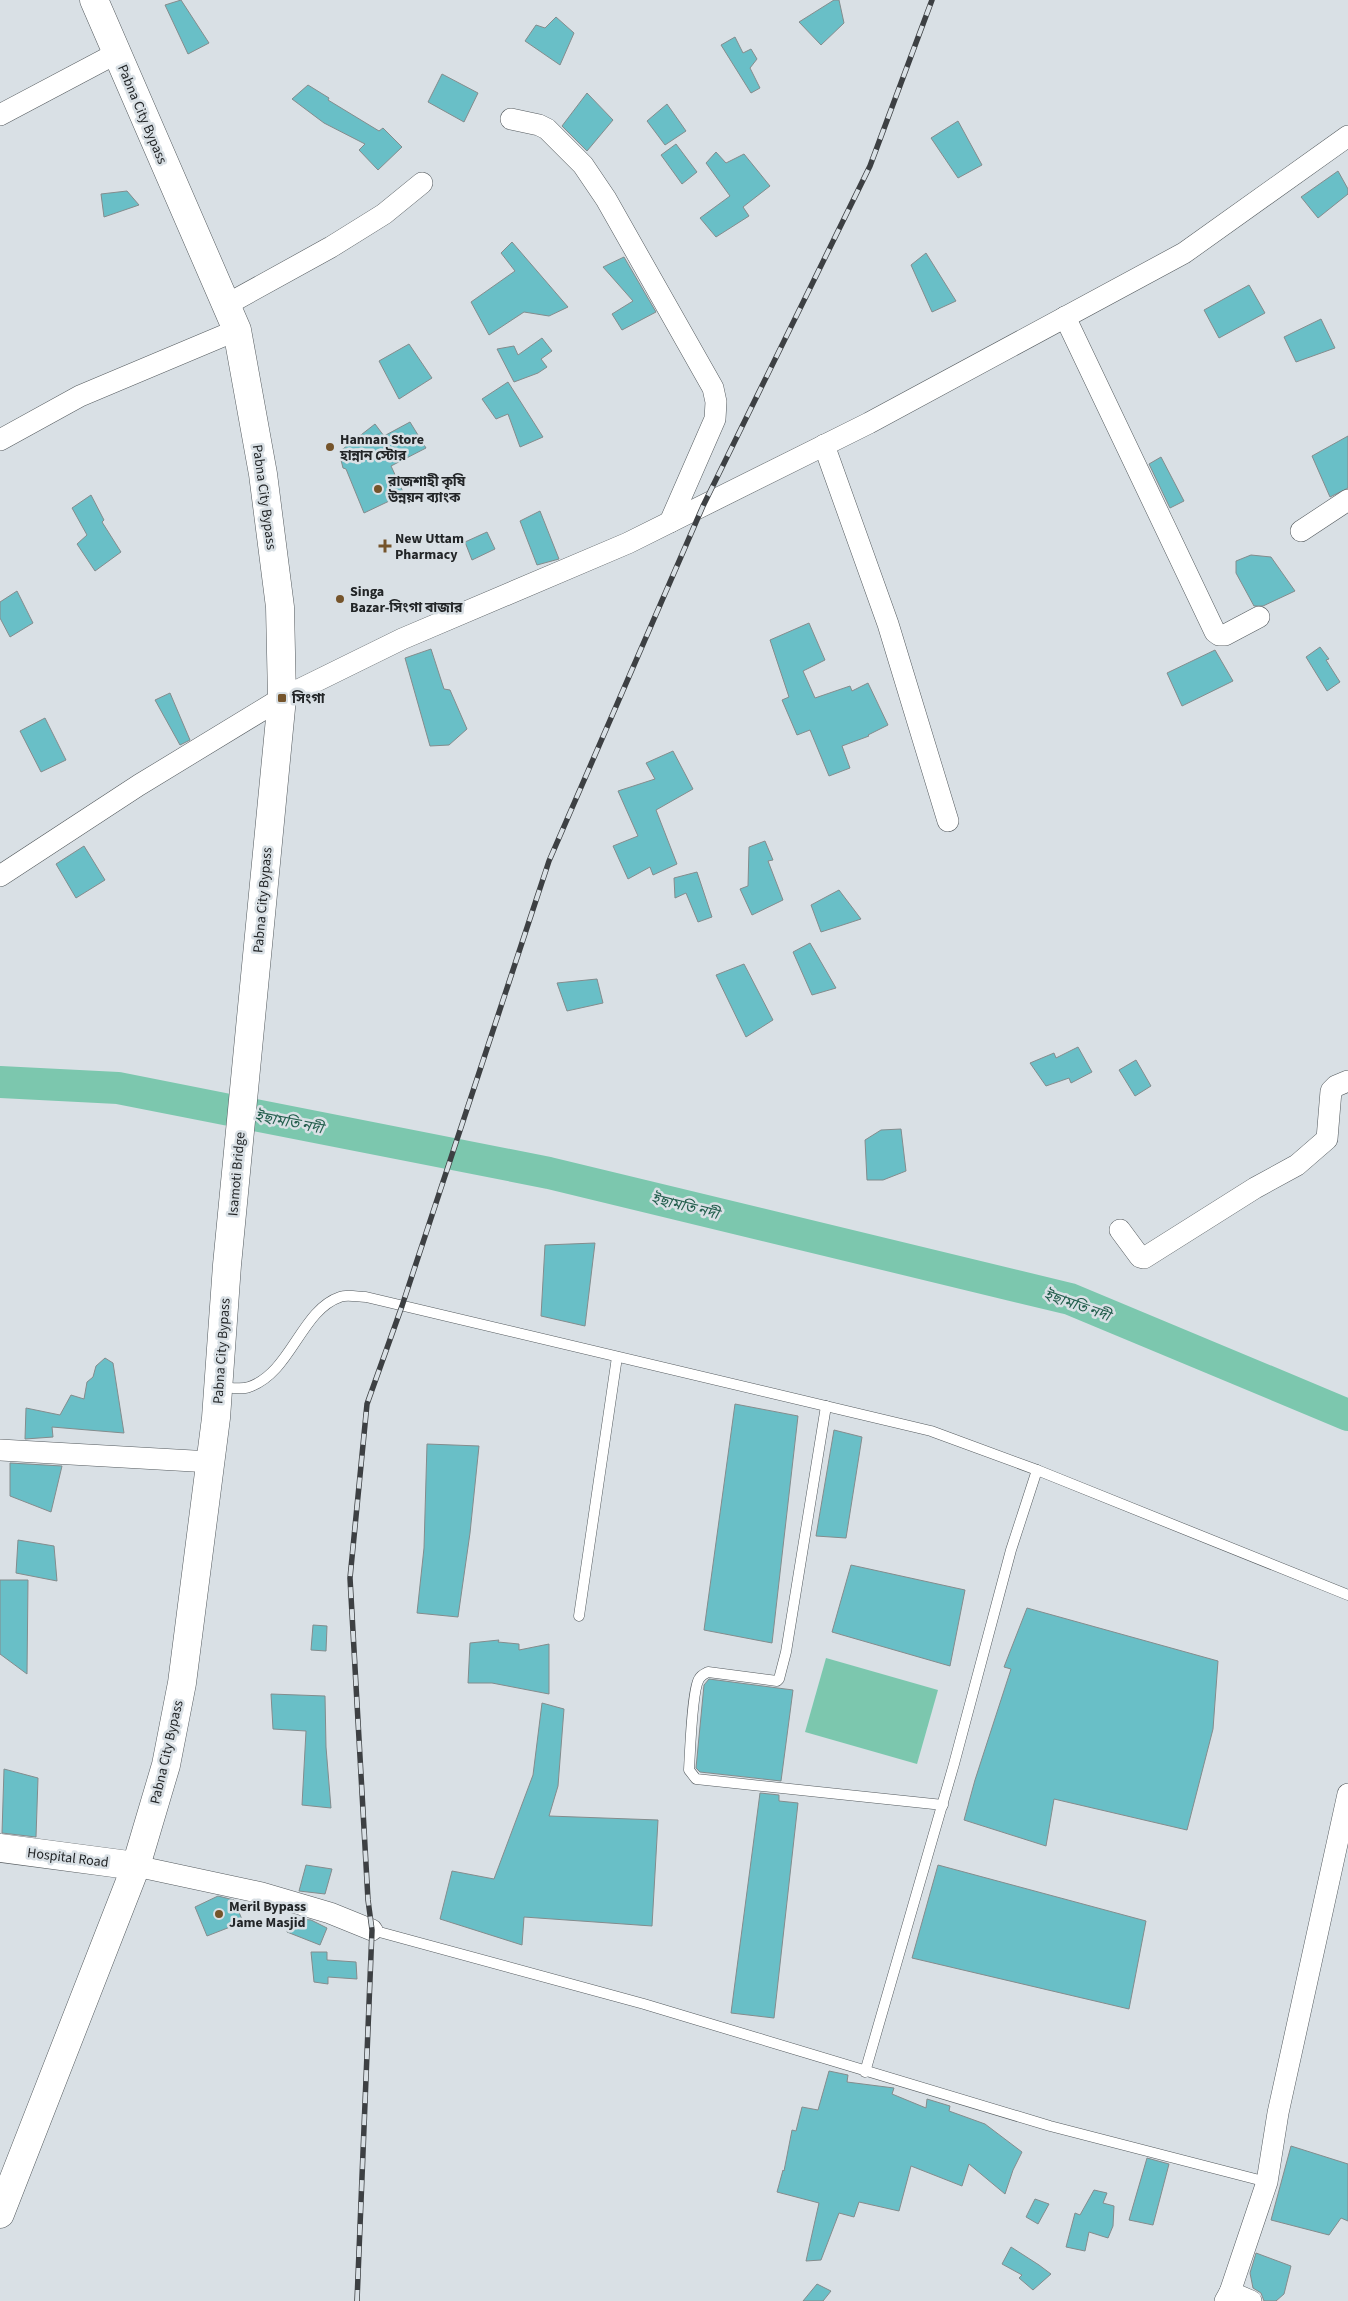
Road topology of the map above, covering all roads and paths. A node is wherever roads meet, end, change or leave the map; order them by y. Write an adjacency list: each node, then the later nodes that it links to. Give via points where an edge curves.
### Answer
1 (94, 0): 2 (main road, Pabna City Bypass)
2 (117, 53): 3 (street); 7 (main road, Pabna City Bypass)
3 (0, 115)
4 (511, 120): 13 (street, via 547,129 583,165 616,216 713,388 715,419)
5 (1344, 147): 8 (street, via 1184,253)
6 (422, 183): 7 (street, via 384,214 331,247)
7 (226, 305): 9 (main road, Pabna City Bypass)
8 (1065, 317): 11 (street); 15 (street, via 1215,632 1225,635)
9 (237, 330): 10 (street, via 80,396); 16 (main road, Pabna City Bypass, via 263,474 280,607)
10 (0, 440)
11 (824, 445): 13 (street); 17 (street, via 888,624)
12 (1348, 500): 14 (street)
13 (670, 522): 16 (street, via 402,639)
14 (1301, 531)
15 (1259, 617)
16 (282, 698): 18 (street); 19 (main road, Pabna City Bypass)
17 (948, 821)
18 (0, 876)
19 (250, 1024): 22 (main road, Isamoti Bridge)
20 (1348, 1081): 21 (street, via 1332,1091 1327,1138 1298,1164 1144,1258)
21 (1120, 1230)
22 (227, 1265): 24 (main road, Pabna City Bypass)
23 (617, 1357): 24 (lane, via 366,1297 342,1296 327,1303 272,1374 248,1387); 25 (lane); 30 (lane)
24 (218, 1387): 27 (main road, Pabna City Bypass)
25 (826, 1406): 28 (lane, via 931,1431); 32 (lane, via 779,1679 767,1681 708,1672 701,1676 695,1696 689,1770 693,1778 701,1780)
26 (0, 1450): 27 (street)
27 (210, 1462): 34 (main road, Pabna City Bypass, via 182,1682 166,1765)
28 (1037, 1470): 29 (lane); 32 (lane, via 1011,1550)
29 (1348, 1595)
30 (579, 1616)
31 (1348, 1794): 37 (street, via 1278,2113)
32 (942, 1805): 36 (lane)
33 (0, 1848): 34 (main road, Hospital Road)
34 (136, 1866): 35 (street, via 262,1893); 38 (main road, Pabna City Bypass)
35 (372, 1930): 36 (lane, via 644,2004)
36 (865, 2072): 37 (lane, via 1050,2126)
37 (1267, 2182): 39 (street)
38 (0, 2214)
39 (1227, 2297): 40 (street)
40 (1251, 2301)

